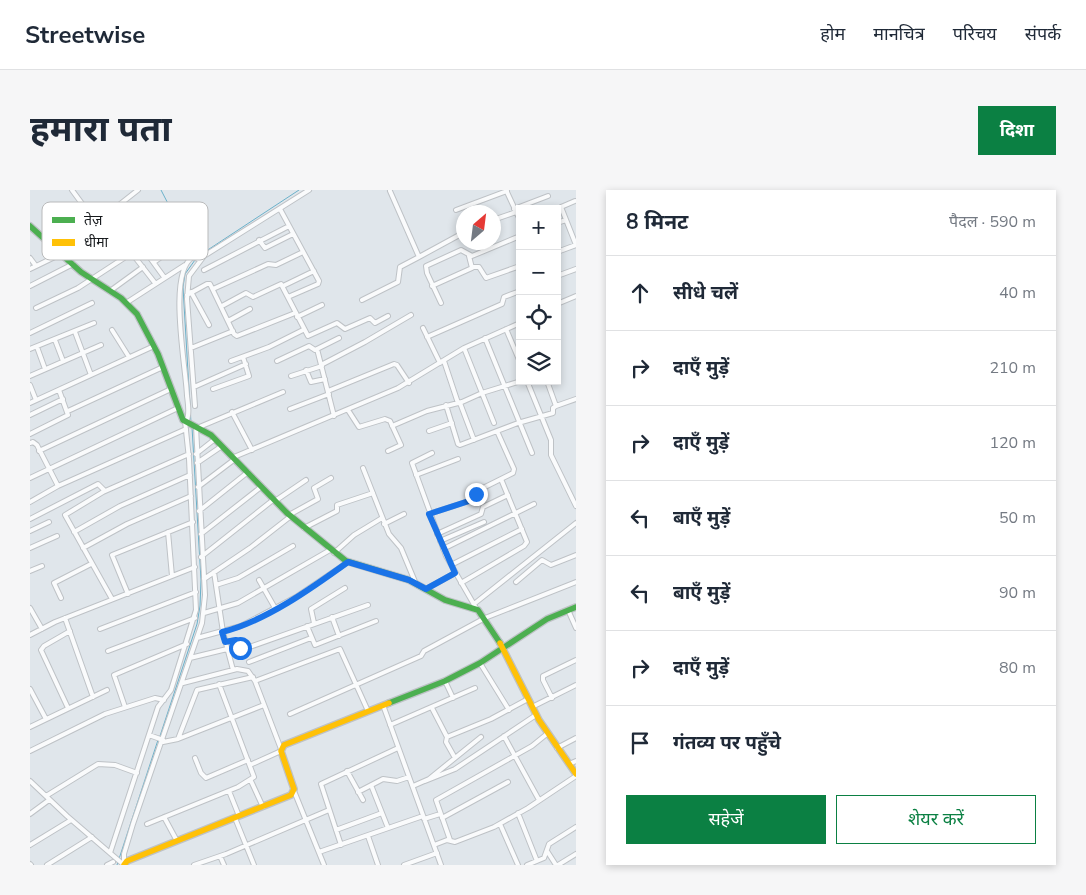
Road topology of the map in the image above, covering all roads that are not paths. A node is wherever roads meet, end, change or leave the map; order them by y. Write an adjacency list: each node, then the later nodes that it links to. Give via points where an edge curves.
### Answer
1 (72, 190): 8 (street)
2 (138, 190): 9 (street)
3 (309, 190): 11 (street)
4 (506, 190): 10 (street); 12 (street)
5 (390, 191): 28 (street)
6 (548, 196): 12 (street)
7 (575, 200): 14 (street, via 562,206)
8 (81, 202)
9 (123, 202)
10 (468, 205)
11 (280, 209): 17 (street); 26 (street)
12 (515, 211): 13 (street)
13 (501, 217)
14 (566, 220): 15 (street); 23 (street)
15 (561, 222)
16 (30, 226): 19 (street)
17 (289, 226): 18 (street); 22 (street)
18 (293, 234): 22 (street, via 265,248); 25 (street)
19 (42, 237)
20 (456, 237): 28 (street)
21 (516, 238): 27 (street)
22 (259, 240): 46 (street)
23 (576, 245): 24 (street)
24 (561, 251)
25 (303, 252): 47 (street); 55 (street)
26 (208, 253)
27 (469, 256): 41 (street); 54 (street, via 461,250 426,266)
28 (419, 257): 62 (street, via 400,267 398,282)
29 (30, 258): 40 (street)
30 (48, 260): 40 (street)
31 (68, 260): 38 (street)
32 (121, 260): 50 (street)
33 (137, 260): 43 (street)
34 (157, 260): 37 (street)
35 (196, 260): 39 (street)
36 (198, 260): 59 (street, via 188,279)
37 (154, 262): 49 (street)
38 (73, 264): 50 (street); 52 (street)
39 (186, 264): 49 (street); 146 (street, via 179,289)
40 (36, 266): 44 (street)
41 (473, 267): 42 (street, via 479,267 486,278); 54 (street)
42 (516, 267)
43 (143, 268): 51 (street); 56 (street)
44 (30, 269)
45 (576, 269): 48 (street)
46 (204, 270)
47 (314, 271): 53 (street); 61 (street, via 318,284)
48 (561, 275)
49 (164, 277): 51 (street)
50 (92, 279): 56 (street); 70 (street)
51 (155, 284): 64 (street)
52 (30, 286)
53 (283, 286): 61 (street); 69 (street, via 280,284 252,297 248,293)
54 (432, 286): 66 (street)
55 (214, 289): 57 (street, via 209,283); 69 (street)
56 (110, 292): 64 (street)
57 (191, 292): 59 (street); 65 (street)
58 (516, 292): 87 (street, via 504,297 502,304)
59 (186, 294): 71 (street)
60 (576, 296): 63 (street)
61 (288, 298): 73 (street)
62 (362, 300)
63 (561, 302)
64 (126, 303): 92 (street, via 142,321)
65 (198, 303): 71 (street); 79 (street)
66 (441, 303)
67 (92, 304): 86 (street)
68 (322, 305): 73 (street)
69 (222, 306): 76 (street)
70 (36, 308)
71 (188, 308): 94 (street)
72 (250, 309): 76 (street)
73 (296, 315): 83 (street); 84 (street, via 241,335 236,336)
74 (411, 315): 107 (street)
75 (388, 316): 83 (street, via 375,323 370,318 345,329 337,323 308,336)
76 (228, 321): 84 (street)
77 (94, 323): 85 (street)
78 (516, 325): 81 (street)
79 (209, 326)
80 (423, 328): 87 (street)
81 (506, 329): 89 (street); 99 (street)
82 (112, 330): 101 (street)
83 (303, 330): 100 (street)
84 (233, 331): 94 (street)
85 (75, 332): 90 (street); 98 (street)
86 (30, 333)
87 (428, 337): 105 (street)
88 (339, 338): 97 (street)
89 (485, 338): 95 (street); 118 (street)
90 (55, 340): 93 (street); 102 (street)
91 (101, 345): 98 (street)
92 (154, 346): 101 (street); 108 (street)
93 (37, 347): 96 (street); 109 (street)
94 (191, 348): 121 (street)
95 (464, 348): 105 (street); 127 (street)
96 (30, 349)
97 (318, 349): 104 (street, via 309,346); 107 (street)
98 (83, 353): 102 (street); 111 (street)
99 (516, 353)
100 (243, 356): 103 (street); 106 (street)
101 (129, 357): 111 (street)
102 (63, 361): 109 (street)
103 (231, 361)
104 (277, 361)
105 (442, 362): 116 (street); 132 (street)
106 (246, 364): 121 (street); 123 (street, via 250,373 248,377)
107 (322, 366): 110 (street); 114 (street)
108 (163, 367): 122 (street); 139 (street)
109 (45, 369): 112 (street)
110 (306, 370): 113 (street); 114 (street, via 312,382)
111 (91, 375): 124 (street)
112 (30, 376)
113 (291, 376)
114 (325, 379): 126 (street)
115 (516, 382): 118 (street)
116 (409, 383): 126 (street, via 394,364); 138 (street)
117 (30, 385): 130 (street)
118 (504, 385): 127 (street); 145 (street)
119 (529, 385): 143 (street)
120 (548, 385): 135 (street)
121 (194, 387): 134 (street)
122 (171, 389): 136 (street); 158 (street)
123 (213, 389)
124 (59, 390): 128 (street); 130 (street)
125 (283, 392): 140 (street)
126 (328, 392): 137 (street); 142 (street)
127 (482, 393): 132 (street); 147 (street)
128 (63, 399): 139 (street); 141 (street)
129 (576, 399): 135 (street)
130 (36, 400): 131 (street)
131 (30, 403)
132 (459, 403): 133 (street); 154 (street)
133 (446, 405): 144 (street); 148 (street)
134 (195, 406)
135 (556, 406): 143 (street, via 554,413)
136 (178, 408): 146 (street); 168 (street)
137 (290, 409)
138 (348, 410): 142 (street); 148 (street, via 359,427 387,419)
139 (68, 411): 152 (street, via 68,415)
140 (232, 412): 149 (street); 157 (street)
141 (30, 415)
142 (334, 416): 157 (street)
143 (541, 416): 145 (street); 186 (street, via 551,440 551,455)
144 (452, 423): 150 (street); 154 (street, via 459,445)
145 (518, 423): 151 (street); 161 (street)
146 (186, 424): 149 (street); 162 (street); 176 (street)
147 (494, 424)
148 (392, 426): 159 (street, via 401,445)
149 (196, 427): 153 (street); 163 (street)
150 (429, 431)
151 (497, 431): 154 (street); 174 (street, via 514,469)
152 (30, 434)
153 (215, 439): 156 (street); 163 (street)
154 (474, 440)
155 (30, 443): 158 (street, via 35,443)
156 (222, 446): 164 (street); 166 (street)
157 (252, 450): 164 (street)
158 (39, 451): 168 (street)
159 (388, 451)
160 (432, 453): 171 (street, via 412,462)
161 (532, 453)
162 (189, 454): 170 (street); 179 (street)
163 (196, 454): 166 (street)
164 (234, 458): 169 (street); 177 (street)
165 (458, 459): 171 (street)
166 (196, 463): 177 (street)
167 (363, 468): 180 (street)
168 (48, 469): 172 (street); 176 (street)
169 (248, 472): 178 (street); 187 (street)
170 (190, 475): 182 (street); 202 (street, via 120,506)
171 (416, 475): 190 (street)
172 (30, 478)
173 (331, 478): 191 (street, via 314,488 318,499)
174 (502, 479): 181 (street); 190 (street, via 477,491 475,499)
175 (306, 480): 183 (street)
176 (58, 486): 184 (street)
177 (198, 487): 187 (street)
178 (261, 487): 183 (street); 204 (street)
179 (105, 491): 193 (street, via 98,484); 202 (street, via 66,513)
180 (373, 493): 192 (street); 199 (street, via 337,505 337,511)
181 (508, 495): 188 (street); 205 (street, via 484,506 481,514)
182 (192, 496): 195 (street); 210 (street, via 127,524)
183 (274, 500): 191 (street); 215 (street)
184 (30, 502)
185 (534, 504): 188 (street)
186 (576, 506)
187 (199, 511): 204 (street)
188 (515, 513): 200 (street); 211 (street)
189 (404, 514): 198 (street)
190 (429, 514): 205 (street)
191 (290, 516): 199 (street); 223 (street)
192 (382, 518): 198 (street); 212 (street)
193 (30, 519)
194 (49, 522): 201 (street)
195 (193, 522): 203 (street); 221 (street)
196 (484, 522): 207 (street)
197 (576, 523): 213 (street)
198 (384, 524): 231 (street, via 401,548)
199 (304, 528): 212 (street)
200 (522, 529): 219 (street); 230 (street, via 527,540 524,546)
201 (30, 531)
202 (74, 532): 210 (street)
203 (168, 532): 225 (street); 237 (street, via 111,556)
204 (201, 534): 215 (street)
205 (437, 534): 207 (street)
206 (57, 536): 209 (street)
207 (440, 541): 211 (street)
208 (293, 546): 232 (street, via 238,578)
209 (30, 548)
210 (84, 548): 218 (street)
211 (443, 550): 219 (street)
212 (332, 552): 217 (street); 233 (street)
213 (538, 552): 216 (street); 241 (street)
214 (576, 555): 216 (street, via 551,565)
215 (202, 557): 226 (street)
216 (542, 560): 228 (street)
217 (348, 562): 231 (street); 244 (street)
218 (91, 564): 238 (street, via 54,583); 239 (street)
219 (451, 565): 224 (street)
220 (42, 566): 222 (street)
221 (195, 567): 225 (street); 236 (street)
222 (30, 571)
223 (214, 572): 226 (street); 232 (street)
224 (455, 573): 230 (street); 235 (street)
225 (172, 576): 237 (street)
226 (204, 579): 247 (street)
227 (260, 580): 233 (street)
228 (516, 582)
229 (576, 582): 251 (street)
230 (461, 583): 241 (street)
231 (416, 584): 235 (street)
232 (216, 586): 245 (street)
233 (264, 588): 244 (street); 245 (street, via 233,606)
234 (345, 588): 253 (street, via 311,609)
235 (426, 589): 241 (street, via 450,602)
236 (196, 592): 250 (street); 257 (street)
237 (128, 594): 239 (street)
238 (61, 598)
239 (112, 599): 249 (street)
240 (368, 605): 248 (street)
241 (475, 606): 251 (street)
242 (576, 607): 246 (street)
243 (30, 608): 256 (street)
244 (276, 608): 259 (street)
245 (219, 610): 247 (street); 259 (street)
246 (568, 610): 255 (street); 266 (street, via 547,619)
247 (204, 613): 262 (street)
248 (332, 617): 253 (street); 261 (street)
249 (65, 618): 256 (street); 258 (street)
250 (195, 618): 265 (street); 268 (street)
251 (485, 618): 266 (street); 278 (street, via 425,650 421,656)
252 (376, 621): 261 (street)
253 (314, 624): 254 (street)
254 (307, 626): 263 (street); 264 (street, via 244,649 236,640)
255 (576, 628)
256 (42, 629): 260 (street)
257 (100, 629)
258 (70, 631): 283 (street); 292 (street, via 41,650)
259 (222, 632): 262 (street); 264 (street)
260 (30, 635)
261 (339, 636): 263 (street, via 315,645)
262 (197, 638): 269 (street)
263 (311, 638): 271 (street)
264 (225, 642): 267 (street)
265 (187, 644): 287 (street, via 171,690); 290 (street, via 114,675)
266 (503, 648): 272 (street); 286 (street)
267 (227, 649): 269 (street); 273 (street)
268 (108, 651)
269 (190, 658): 276 (street)
270 (576, 660): 285 (street, via 543,676)
271 (250, 662)
272 (480, 663): 275 (street); 294 (street)
273 (233, 670): 274 (street, via 245,670); 276 (street)
274 (254, 679): 277 (street); 278 (street, via 338,648); 289 (street)
275 (445, 681): 284 (street); 288 (street)
276 (183, 682): 309 (street)
277 (219, 684): 298 (street); 308 (street, via 195,692)
278 (356, 684): 295 (street); 296 (street)
279 (576, 686): 285 (street)
280 (475, 688): 284 (street)
281 (30, 689): 299 (street)
282 (107, 690): 283 (street)
283 (93, 697): 292 (street)
284 (453, 698): 293 (street)
285 (552, 698): 291 (street)
286 (528, 699): 291 (street); 294 (street)
287 (164, 700): 290 (street, via 155,698); 303 (street, via 158,707)
288 (383, 704): 295 (street); 300 (street)
289 (264, 705): 298 (street); 312 (street)
290 (125, 707): 313 (street)
291 (532, 707): 297 (street)
292 (68, 708): 299 (street)
293 (432, 708): 300 (street); 305 (street)
294 (509, 710): 305 (street)
295 (368, 711): 312 (street, via 284,745)
296 (290, 714)
297 (536, 715): 302 (street); 304 (street)
298 (232, 718): 308 (street); 318 (street)
299 (46, 719): 301 (street)
300 (390, 725): 310 (street)
301 (30, 727)
302 (548, 733): 311 (street); 314 (street)
303 (149, 735): 309 (street); 321 (street)
304 (504, 736): 314 (street); 326 (street, via 450,771)
305 (446, 737): 316 (street)
306 (481, 737): 316 (street)
307 (576, 738): 311 (street)
308 (178, 739): 309 (street)
309 (162, 740): 367 (street)
310 (398, 748): 320 (street); 323 (street)
311 (558, 748): 319 (street)
312 (281, 750): 318 (street); 331 (street)
313 (30, 751)
314 (516, 756): 335 (street); 341 (street, via 438,799)
315 (195, 758): 318 (street, via 206,778)
316 (455, 758): 326 (street)
317 (576, 761): 319 (street)
318 (249, 762): 325 (street, via 254,775)
319 (569, 764): 322 (street)
320 (347, 771): 332 (street); 337 (street, via 321,784)
321 (137, 773): 333 (street, via 115,765 98,764); 362 (street)
322 (576, 775): 335 (street)
323 (409, 777): 328 (street, via 397,781 383,779); 329 (street)
324 (30, 780): 333 (street)
325 (251, 781): 330 (street); 336 (street)
326 (425, 781): 329 (street)
327 (508, 782): 341 (street)
328 (371, 785): 332 (street); 338 (street)
329 (413, 786): 344 (street)
330 (229, 790): 342 (street); 343 (street)
331 (294, 791): 336 (street); 345 (street)
332 (358, 792): 334 (street)
333 (47, 798): 340 (street); 346 (street)
334 (363, 800)
335 (539, 800): 339 (street)
336 (263, 807): 343 (street)
337 (329, 810): 345 (street); 351 (street)
338 (382, 813): 350 (street); 351 (street)
339 (518, 813): 348 (street); 366 (street)
340 (30, 814)
341 (441, 816): 344 (street); 354 (street)
342 (164, 817): 347 (street); 355 (street)
343 (237, 817): 355 (street); 357 (street)
344 (424, 818): 350 (street); 359 (street)
345 (305, 819): 357 (street); 361 (street)
346 (71, 820): 353 (street); 356 (street)
347 (147, 824)
348 (500, 824): 354 (street, via 455,842); 378 (street)
349 (576, 827): 360 (street, via 548,844)
350 (388, 828): 352 (street)
351 (336, 830): 358 (street)
352 (368, 836): 358 (street); 375 (street)
353 (92, 837): 362 (street); 369 (street)
354 (450, 840): 359 (street)
355 (177, 841): 367 (street)
356 (30, 845)
357 (246, 845): 365 (street); 373 (street)
358 (341, 845): 361 (street)
359 (434, 845): 363 (street)
360 (547, 851): 366 (street, via 546,857); 380 (street)
361 (319, 852): 374 (street)
362 (110, 853): 367 (street)
363 (437, 853): 376 (street); 377 (street)
364 (576, 854): 380 (street)
365 (220, 856): 368 (street); 372 (street)
366 (537, 860): 379 (street)
367 (119, 863): 370 (street)
368 (203, 863): 371 (street)
369 (47, 865)
370 (107, 865)
371 (194, 865)
372 (224, 865)
373 (254, 865)
374 (324, 865)
375 (378, 865)
376 (404, 865)
377 (441, 865)
378 (518, 865)
379 (527, 865)
380 (557, 865)

